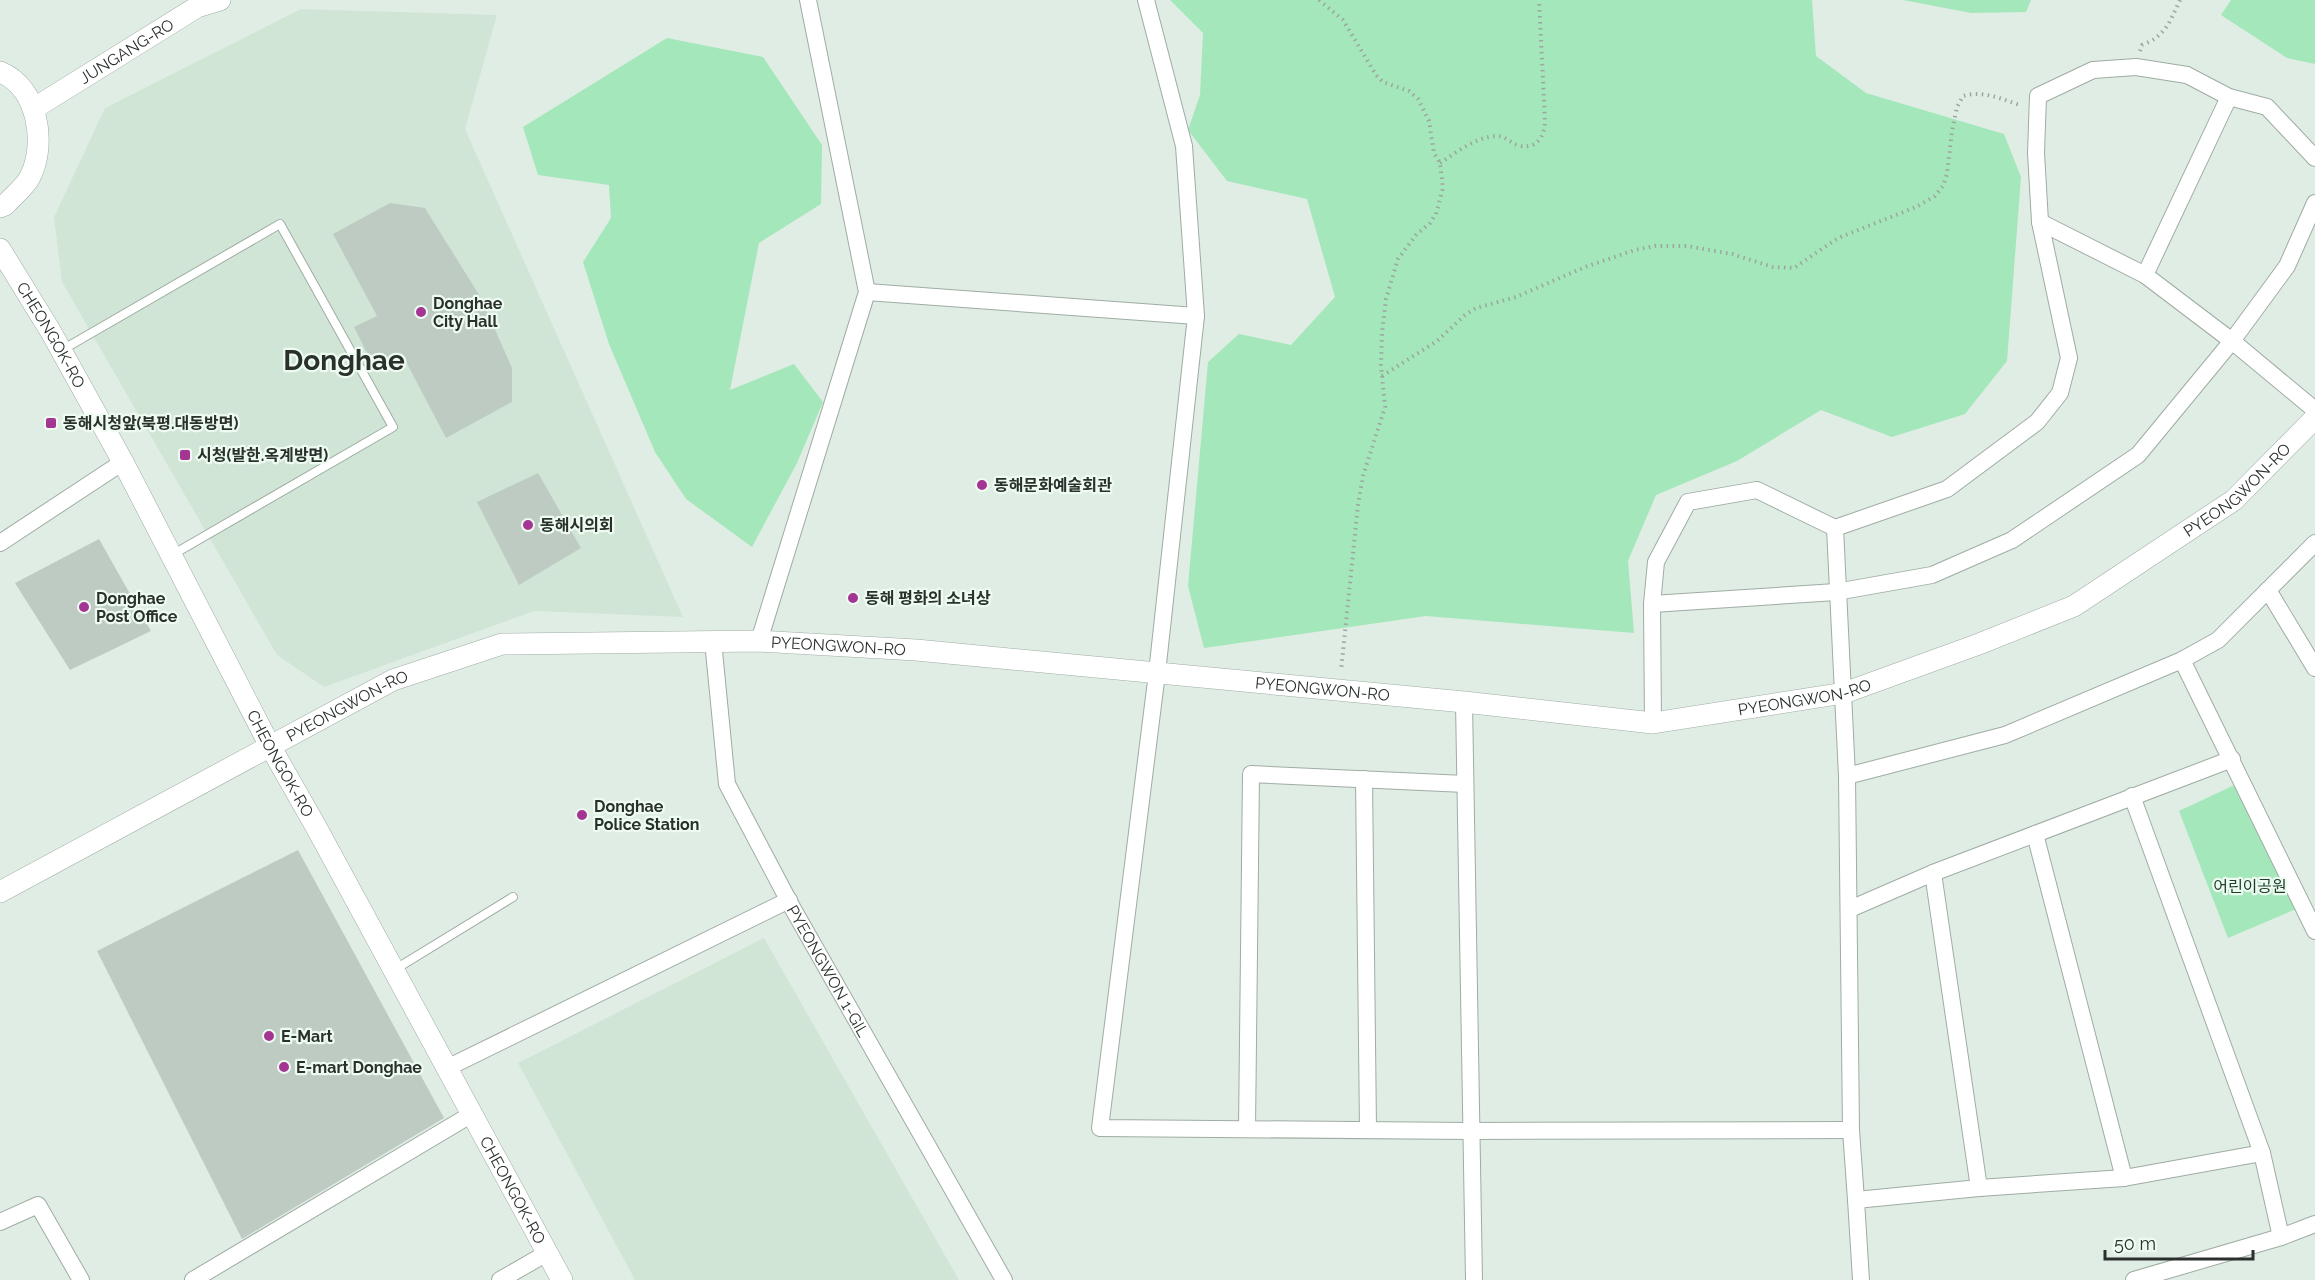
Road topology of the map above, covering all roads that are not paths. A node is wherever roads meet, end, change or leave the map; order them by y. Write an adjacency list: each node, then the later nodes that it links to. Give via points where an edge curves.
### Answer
1 (220, 0): 6 (street, JUNGANG-RO, via 197,7)
2 (808, 0): 13 (street)
3 (1146, 0): 14 (street, via 1184,146)
4 (0, 72): 6 (street, via 19,86)
5 (2229, 98): 7 (street, via 2267,106); 10 (street, via 2187,75 2136,67 2093,70 2038,96); 12 (street)
6 (33, 109): 9 (street, via 40,137 39,153 29,179)
7 (2315, 158)
8 (2315, 203): 15 (street, via 2287,266)
9 (0, 207)
10 (2040, 222): 12 (street); 20 (street, via 2069,358 2060,393 2037,422 1947,489)
11 (0, 249): 16 (street, CHEONGOK-RO)
12 (2145, 276): 15 (street)
13 (867, 292): 14 (street); 28 (street)
14 (1196, 316): 31 (street)
15 (2232, 341): 17 (street); 25 (street, via 2138,455 2012,540 1932,575)
16 (62, 351): 19 (street, CHEONGOK-RO); 23 (lane, via 280,224 393,427)
17 (2315, 410)
18 (2315, 418): 32 (street, PYEONGWON-RO, via 2234,500 2074,606)
19 (123, 462): 21 (street); 23 (street, CHEONGOK-RO)
20 (1835, 528): 25 (street); 26 (street, via 1757,490 1688,502 1656,562)
21 (0, 543)
22 (2315, 543): 24 (street)
23 (172, 555): 35 (street, CHEONGOK-RO)
24 (2268, 590): 29 (street, via 2218,640); 30 (street)
25 (1836, 592): 26 (street); 32 (street)
26 (1652, 604): 34 (street)
27 (713, 641): 28 (street, PYEONGWON-RO); 35 (street, PYEONGWON-RO, via 502,644 393,680); 45 (street, PYEONGWON 1-GIL, via 727,784)
28 (759, 641): 31 (street, PYEONGWON-RO, via 916,650)
29 (2182, 660): 36 (street); 37 (street, via 2005,735)
30 (2315, 668)
31 (1157, 673): 33 (street, PYEONGWON-RO); 51 (street, via 1100,1128)
32 (1844, 693): 34 (street, PYEONGWON-RO); 37 (street)
33 (1464, 702): 34 (street, PYEONGWON-RO); 39 (street)
34 (1653, 723)
35 (270, 746): 43 (street, PYEONGWON-RO); 48 (street, CHEONGOK-RO)
36 (2232, 759): 40 (street); 47 (street)
37 (1847, 776): 46 (street)
38 (1364, 779): 39 (street); 51 (street, via 1251,774); 52 (street)
39 (1466, 784): 54 (street)
40 (2132, 796): 41 (street); 55 (street)
41 (2035, 834): 42 (street); 56 (street)
42 (1933, 873): 46 (street); 57 (street)
43 (0, 892)
44 (513, 897): 48 (lane)
45 (789, 900): 49 (street); 67 (street, PYEONGWON 1-GIL)
46 (1850, 909): 53 (street)
47 (2315, 932)
48 (394, 970): 49 (street, CHEONGOK-RO)
49 (447, 1068): 50 (street, CHEONGOK-RO)
50 (472, 1114): 62 (street, CHEONGOK-RO); 64 (street)
51 (1247, 1129): 52 (street)
52 (1368, 1130): 54 (street)
53 (1851, 1130): 54 (street); 58 (street)
54 (1472, 1131): 68 (street)
55 (2262, 1153): 56 (street); 61 (street)
56 (2124, 1178): 57 (street)
57 (1979, 1188): 58 (street)
58 (1856, 1200): 69 (street)
59 (0, 1222): 63 (street, via 38,1205)
60 (2315, 1224): 61 (street)
61 (2281, 1237): 70 (street)
62 (548, 1253): 65 (street); 66 (street, CHEONGOK-RO)
63 (81, 1280)
64 (193, 1280)
65 (501, 1280)
66 (562, 1280)
67 (1004, 1280)
68 (1474, 1280)
69 (1861, 1280)
70 (2134, 1280)

